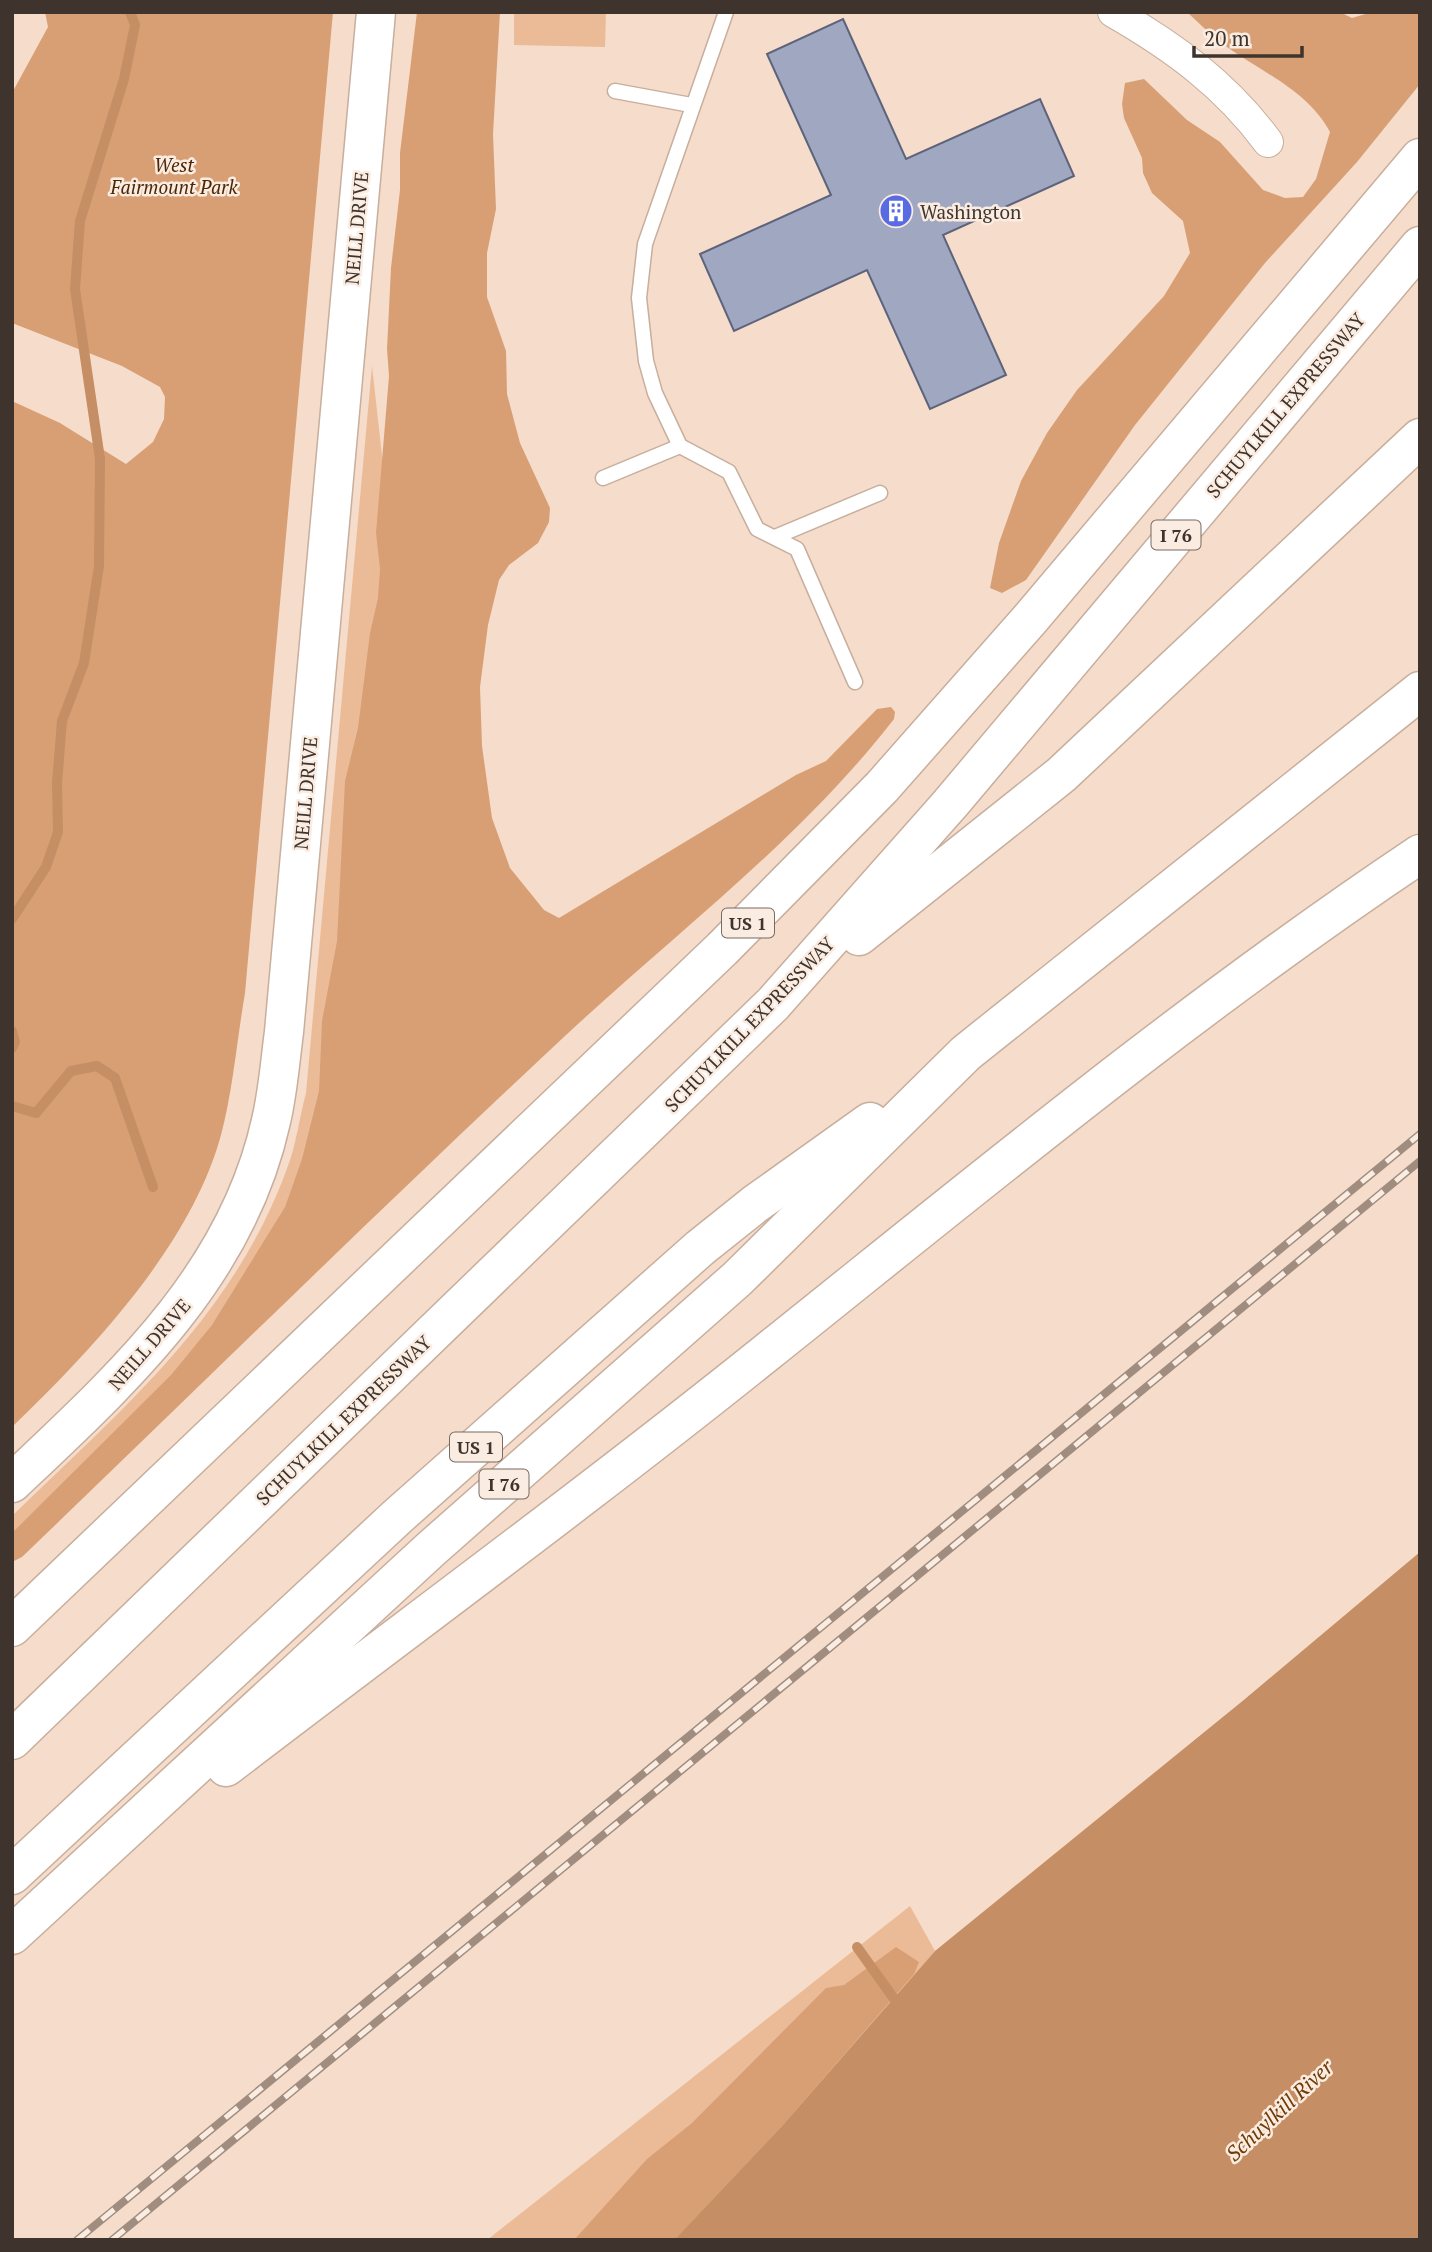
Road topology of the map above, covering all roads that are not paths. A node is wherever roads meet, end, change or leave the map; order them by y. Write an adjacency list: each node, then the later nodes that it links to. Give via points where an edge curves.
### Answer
1 (376, 12): 19 (main road, NEILL DRIVE, via 284,1032 272,1121 247,1198 191,1297 141,1359)
2 (726, 12): 5 (lane)
3 (1113, 12): 6 (street, via 1179,52 1229,93)
4 (615, 92): 5 (lane)
5 (691, 105): 10 (lane, via 645,244 639,298 640,328 655,393)
6 (1268, 142)
7 (1420, 158): 20 (main road, US 1, via 883,787 722,949)
8 (1420, 246): 17 (main road, SCHUYLKILL EXPRESSWAY / I 76, via 950,804)
9 (1420, 438): 17 (main road, via 1061,775)
10 (680, 446): 11 (lane); 13 (lane, via 729,472 757,529)
11 (603, 478)
12 (880, 493): 13 (lane)
13 (775, 537): 14 (lane, via 797,550)
14 (855, 682)
15 (1420, 691): 18 (main road, I 76)
16 (1420, 854): 23 (main road, via 1215,999 1045,1128 751,1364)
17 (773, 1004): 21 (main road, SCHUYLKILL EXPRESSWAY / I 76)
18 (966, 1053): 22 (main road, US 1, via 700,1248 388,1525); 23 (main road, I 76, via 737,1279 421,1558)
19 (12, 1483)
20 (12, 1627)
21 (12, 1740)
22 (12, 1875)
23 (24, 1924)

